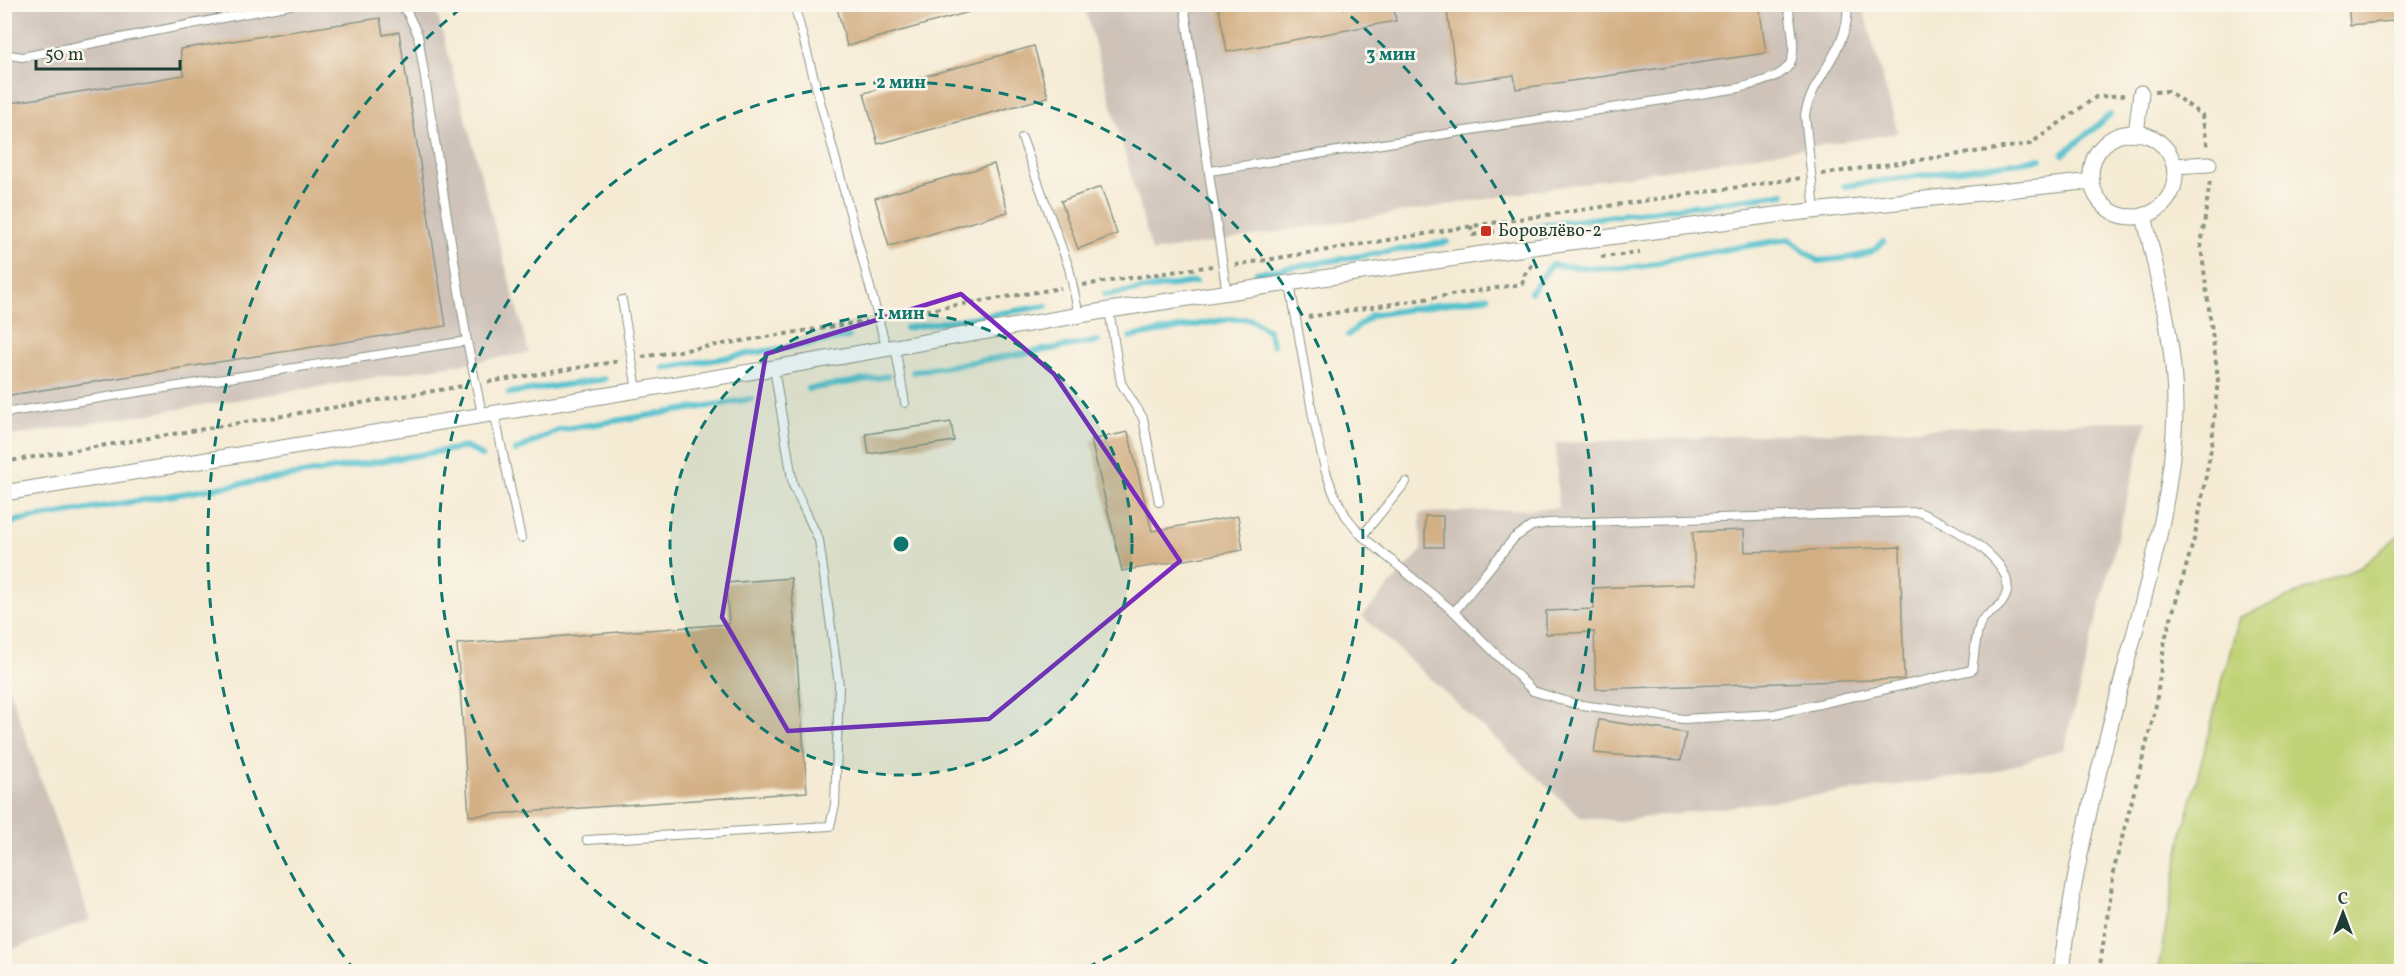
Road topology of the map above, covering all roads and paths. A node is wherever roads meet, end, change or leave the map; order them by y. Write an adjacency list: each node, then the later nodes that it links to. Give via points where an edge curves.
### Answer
1 (296, 4): 7 (lane, via 22,57)
2 (399, 4): 32 (lane, via 418,35)
3 (794, 4): 30 (lane)
4 (1184, 4): 13 (lane)
5 (1788, 4): 13 (lane, via 1793,55 1783,74 1770,80)
6 (1847, 4): 14 (lane, via 1847,30 1808,100 1805,115)
7 (4, 54)
8 (2141, 93): 9 (street); 11 (path, via 2168,91 2202,115); 14 (path, via 2096,97 2030,144)
9 (2136, 134): 12 (street, via 2159,142); 15 (street, via 2118,136 2106,143 2097,154)
10 (1022, 138): 25 (lane)
11 (2209, 164): 12 (street); 50 (path, via 2201,247 2218,378 2212,444 2195,536 2165,639 2154,711 2115,865)
12 (2174, 166): 17 (street, via 2171,194 2162,205)
13 (1210, 171): 23 (lane)
14 (1812, 176): 16 (lane); 18 (path)
15 (2092, 181): 16 (street); 17 (street, via 2103,204 2113,212)
16 (1815, 211): 24 (street)
17 (2144, 215): 49 (street, via 2174,380 2170,474 2149,578 2084,832)
18 (1496, 222): 19 (path); 23 (path)
19 (1497, 231)
20 (1640, 253): 21 (path)
21 (1599, 257)
22 (1541, 259): 31 (path, via 1529,268 1522,284)
23 (1223, 267): 25 (path); 26 (lane)
24 (1290, 284): 26 (street); 31 (lane)
25 (1073, 286): 29 (lane); 30 (path)
26 (1227, 294): 28 (street)
27 (622, 300): 34 (lane)
28 (1109, 310): 29 (street); 44 (lane, via 1121,383 1143,418)
29 (1079, 315): 33 (street)
30 (878, 319): 33 (lane); 34 (path)
31 (1296, 319): 45 (lane, via 1324,469 1346,516)
32 (467, 340): 36 (lane); 39 (lane)
33 (891, 346): 35 (street); 38 (lane)
34 (632, 359): 36 (path); 37 (lane)
35 (774, 368): 37 (street); 48 (lane, via 793,485 819,540 839,685 835,806 830,826)
36 (475, 384): 40 (lane); 41 (path)
37 (637, 390): 40 (street)
38 (905, 403)
39 (4, 413)
40 (488, 413): 43 (street); 46 (lane)
41 (4, 462)
42 (1407, 482): 45 (lane)
43 (4, 493)
44 (1159, 502)
45 (1362, 536): 47 (lane)
46 (520, 538)
47 (1454, 612): 47 (lane, via 1533,691 1575,704 1706,718 1774,714 1972,670 1981,621 2004,601 2007,587 1994,557 1949,525 1919,512 1548,523 1532,526 1514,538)
48 (587, 840)
49 (2061, 972)
50 (2099, 972)

